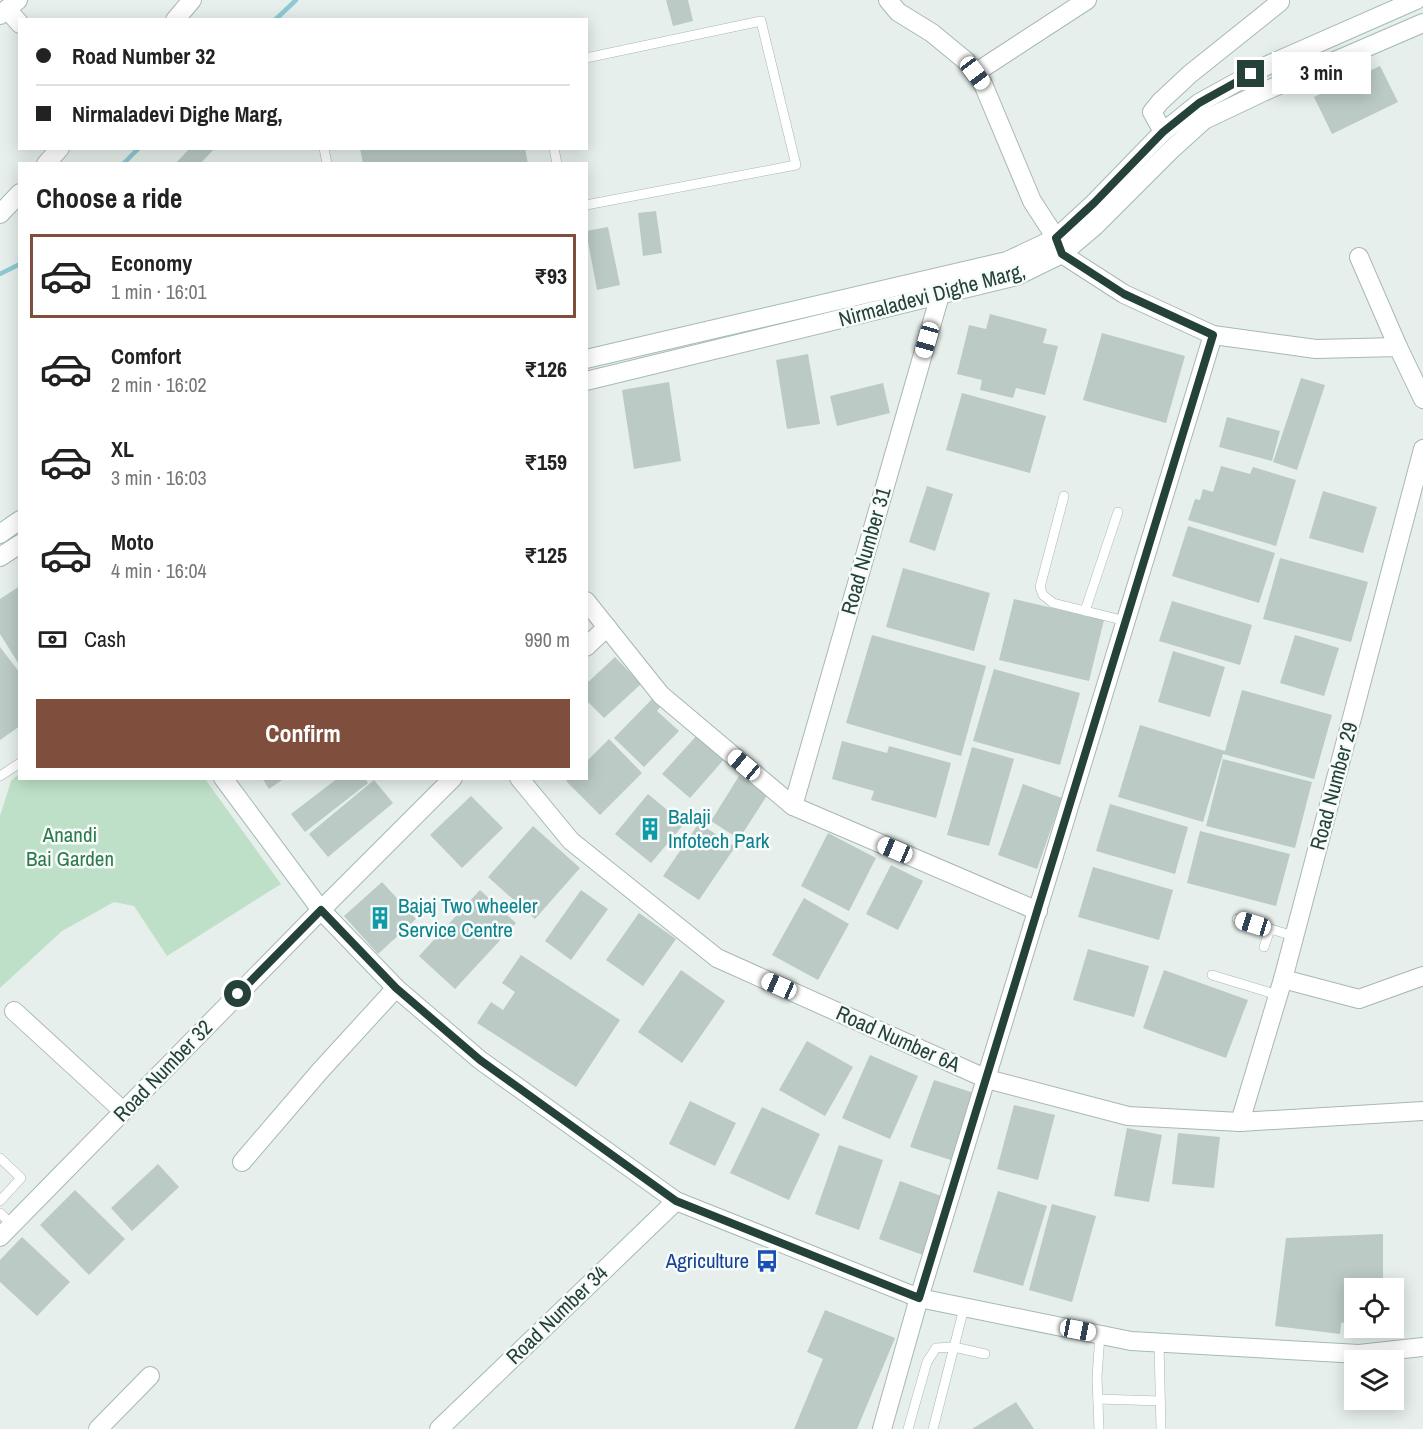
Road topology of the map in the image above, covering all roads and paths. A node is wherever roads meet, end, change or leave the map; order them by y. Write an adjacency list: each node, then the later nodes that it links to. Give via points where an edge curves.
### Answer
1 (192, 0): 7 (street)
2 (888, 0): 13 (street, via 898,12 966,61)
3 (1087, 0): 13 (street)
4 (1278, 0): 14 (street, via 1160,102 1152,112)
5 (1409, 3): 10 (street, Nirmaladevi Dighe Marg,)
6 (8, 8): 8 (street)
7 (177, 18)
8 (18, 21)
9 (1418, 25): 12 (street, Nirmaladevi Dighe Marg,)
10 (1331, 38): 12 (street); 14 (street, Nirmaladevi Dighe Marg,, via 1268,65 1199,103)
11 (588, 58): 18 (lane, via 761,21 796,165)
12 (1339, 60): 20 (street, Nirmaladevi Dighe Marg,, via 1204,120 1095,226)
13 (975, 73): 20 (street, via 1032,201)
14 (1163, 132): 20 (street, Nirmaladevi Dighe Marg,, via 1094,203)
15 (58, 150): 16 (street)
16 (48, 162)
17 (18, 195): 19 (street)
18 (588, 206)
19 (0, 214)
20 (1059, 246): 22 (street, Nirmaladevi Dighe Marg,, via 1017,276); 23 (street, via 1124,294); 25 (street, Nirmaladevi Dighe Marg,)
21 (1359, 257): 24 (street)
22 (939, 295): 26 (street, Nirmaladevi Dighe Marg,); 45 (street, Road Number 31)
23 (1213, 335): 24 (street, via 1316,349); 37 (street)
24 (1398, 347): 27 (street)
25 (588, 358)
26 (588, 381)
27 (1423, 399)
28 (1423, 449): 50 (street, Road Number 29)
29 (1065, 496): 36 (lane, via 1040,587 1053,603)
30 (1118, 512): 36 (lane)
31 (18, 521): 32 (street)
32 (0, 534)
33 (18, 545): 34 (street)
34 (0, 557)
35 (588, 603): 38 (street)
36 (1085, 611): 37 (lane)
37 (1125, 621): 47 (street)
38 (607, 627): 39 (street); 45 (street, via 662,695)
39 (588, 645)
40 (18, 764): 41 (lane)
41 (0, 776)
42 (224, 780): 46 (street)
43 (451, 780): 46 (street, Road Number 32)
44 (521, 780): 57 (street, Road Number 6A, via 572,841 717,958)
45 (793, 806): 47 (street)
46 (321, 910): 55 (street); 58 (street, Road Number 32)
47 (1038, 911): 57 (street)
48 (1237, 919): 49 (lane)
49 (1270, 929): 50 (lane); 51 (lane)
50 (1294, 936): 54 (street, Road Number 29)
51 (1264, 947)
52 (1212, 975): 54 (lane)
53 (1423, 976): 54 (street, via 1359,999)
54 (1281, 987): 60 (street, Road Number 29)
55 (396, 988): 62 (street); 64 (street, via 480,1060)
56 (14, 1011): 58 (street)
57 (987, 1079): 60 (street, Road Number 6A, via 1128,1116); 66 (street)
58 (123, 1111): 65 (street, Road Number 32)
59 (1423, 1111): 60 (street, Road Number 6A)
60 (1240, 1122)
61 (0, 1158): 63 (lane, via 21,1178)
62 (242, 1162)
63 (0, 1201)
64 (676, 1201): 66 (street); 76 (street, Road Number 34)
65 (4, 1225)
66 (919, 1298): 67 (street); 78 (street)
67 (964, 1308): 68 (street); 70 (lane)
68 (1100, 1335): 69 (street); 74 (lane)
69 (1159, 1343): 71 (street, via 1359,1354); 75 (lane)
70 (954, 1347): 72 (lane); 79 (lane, via 936,1348 931,1354); 80 (lane)
71 (1423, 1347)
72 (985, 1354)
73 (150, 1376): 77 (street)
74 (1098, 1399): 75 (lane); 81 (lane)
75 (1160, 1401): 82 (lane)
76 (446, 1426)
77 (98, 1429)
78 (882, 1429)
79 (908, 1429)
80 (933, 1429)
81 (1099, 1429)
82 (1161, 1429)

